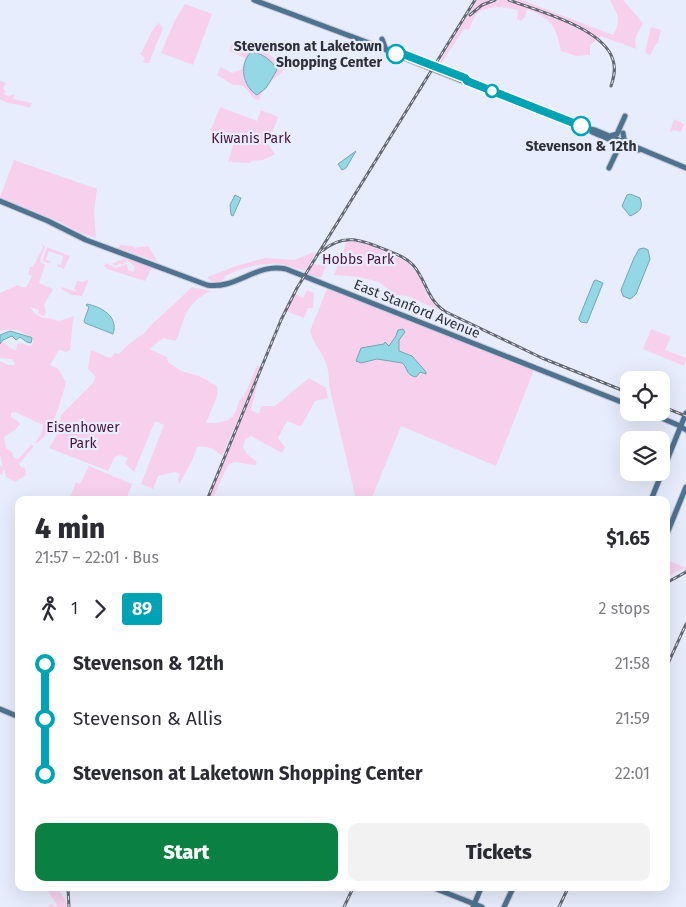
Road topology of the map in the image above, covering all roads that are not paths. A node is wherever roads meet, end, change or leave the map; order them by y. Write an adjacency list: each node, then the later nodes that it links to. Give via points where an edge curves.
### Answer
1 (254, 0): 3 (main road)
2 (382, 39): 3 (main road)
3 (386, 50): 5 (main road, via 403,54)
4 (625, 116): 7 (main road, via 617,134)
5 (589, 130): 7 (main road); 8 (main road)
6 (623, 133): 9 (main road, via 625,140)
7 (609, 136): 9 (main road)
8 (626, 146): 9 (main road); 10 (main road, via 618,149)
9 (639, 149): 11 (main road)
10 (609, 168)
11 (686, 170)
12 (0, 201): 13 (main road, East Stanford Avenue, via 48,220 86,240 207,285 226,284 266,268 286,269)
13 (620, 401)
14 (686, 413): 16 (main road)
15 (669, 421): 16 (main road)
16 (684, 427): 18 (main road)
17 (686, 487): 19 (main road)
18 (652, 496)
19 (670, 526)
20 (0, 710): 21 (main road)
21 (15, 716)
22 (441, 891): 25 (main road)
23 (480, 891): 25 (main road)
24 (511, 891): 27 (main road)
25 (473, 905): 26 (main road)
26 (482, 907)
27 (504, 907)

